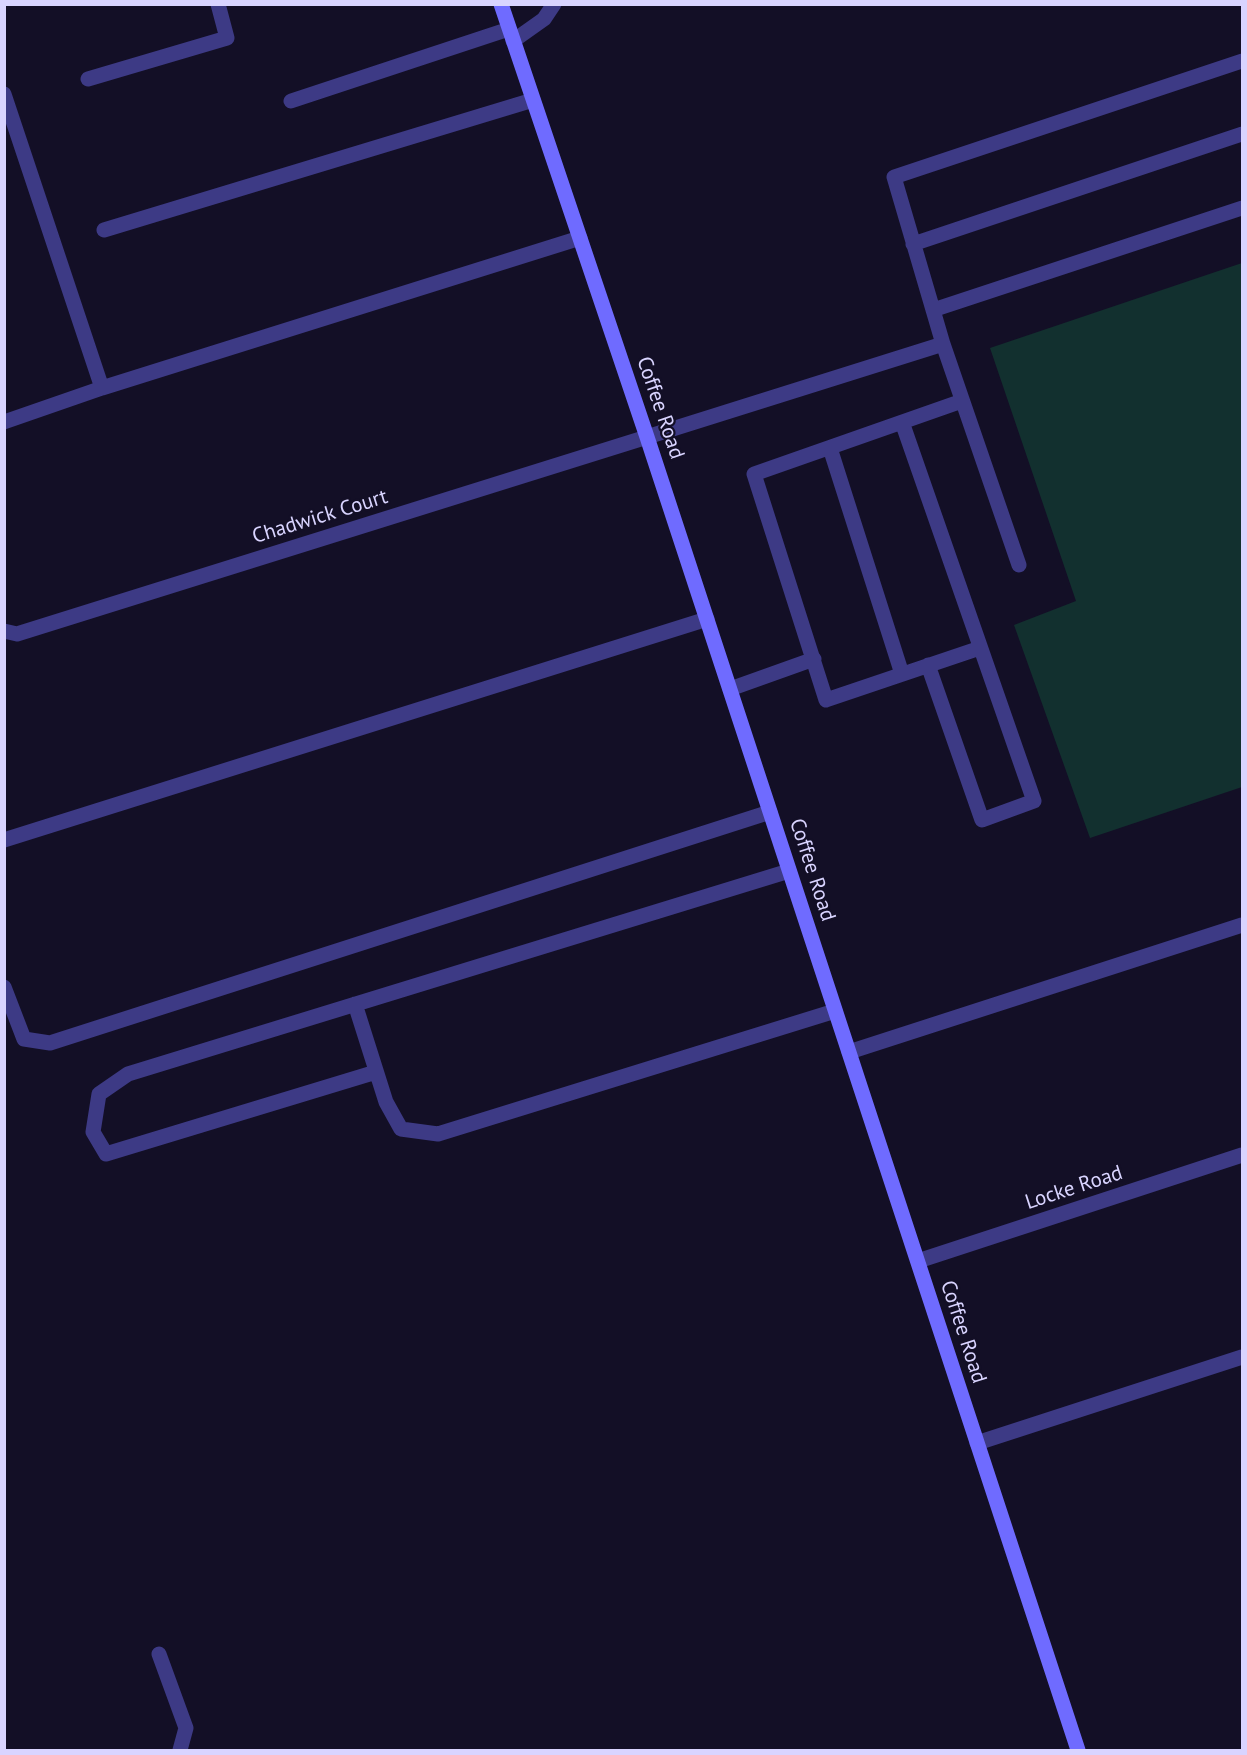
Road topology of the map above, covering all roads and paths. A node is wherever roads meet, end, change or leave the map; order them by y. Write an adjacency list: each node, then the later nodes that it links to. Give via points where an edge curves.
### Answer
1 (218, 4): 6 (street, via 227,38)
2 (501, 4): 4 (main road, Coffee Road)
3 (554, 4): 4 (street, via 544,19)
4 (511, 35): 8 (main road, Coffee Road); 9 (street)
5 (1242, 61): 14 (street, via 894,177)
6 (88, 79)
7 (4, 94): 17 (street)
8 (533, 100): 12 (street); 13 (main road, Coffee Road)
9 (291, 101)
10 (1242, 134): 14 (street)
11 (1242, 208): 15 (street)
12 (104, 230)
13 (580, 238): 17 (street); 21 (main road, Coffee Road)
14 (913, 244): 15 (street)
15 (933, 310): 16 (street)
16 (943, 344): 18 (street); 21 (street, Chadwick Court)
17 (102, 388): 19 (street)
18 (962, 401): 20 (street); 23 (street)
19 (4, 422)
20 (902, 422): 22 (street); 26 (street)
21 (647, 437): 24 (main road, Coffee Road); 25 (street, Chadwick Court, via 16,634)
22 (830, 448): 27 (street, via 754,474); 29 (street)
23 (1019, 565)
24 (707, 618): 30 (main road, Coffee Road); 32 (street)
25 (4, 631)
26 (980, 648): 28 (street); 28 (street, via 1034,801 982,820)
27 (814, 659): 29 (street, via 826,700); 30 (street)
28 (928, 665): 29 (street)
29 (903, 674)
30 (730, 689): 31 (main road, Coffee Road)
31 (770, 812): 33 (main road, Coffee Road); 35 (street, via 50,1043 24,1039)
32 (4, 840)
33 (789, 871): 36 (street); 37 (main road, Coffee Road)
34 (1242, 925): 38 (street)
35 (4, 987)
36 (355, 1004): 39 (street); 39 (street, via 128,1074 99,1094 93,1132 106,1154)
37 (835, 1011): 38 (main road, Coffee Road); 39 (street, via 438,1134 401,1128 386,1102)
38 (849, 1052): 41 (main road, Coffee Road)
39 (376, 1072)
40 (1242, 1155): 41 (street, Locke Road)
41 (918, 1261): 43 (main road, Coffee Road)
42 (1242, 1357): 43 (street)
43 (977, 1443): 46 (main road, Coffee Road)
44 (159, 1654): 45 (street, via 186,1728)
45 (180, 1750)
46 (1078, 1750)

